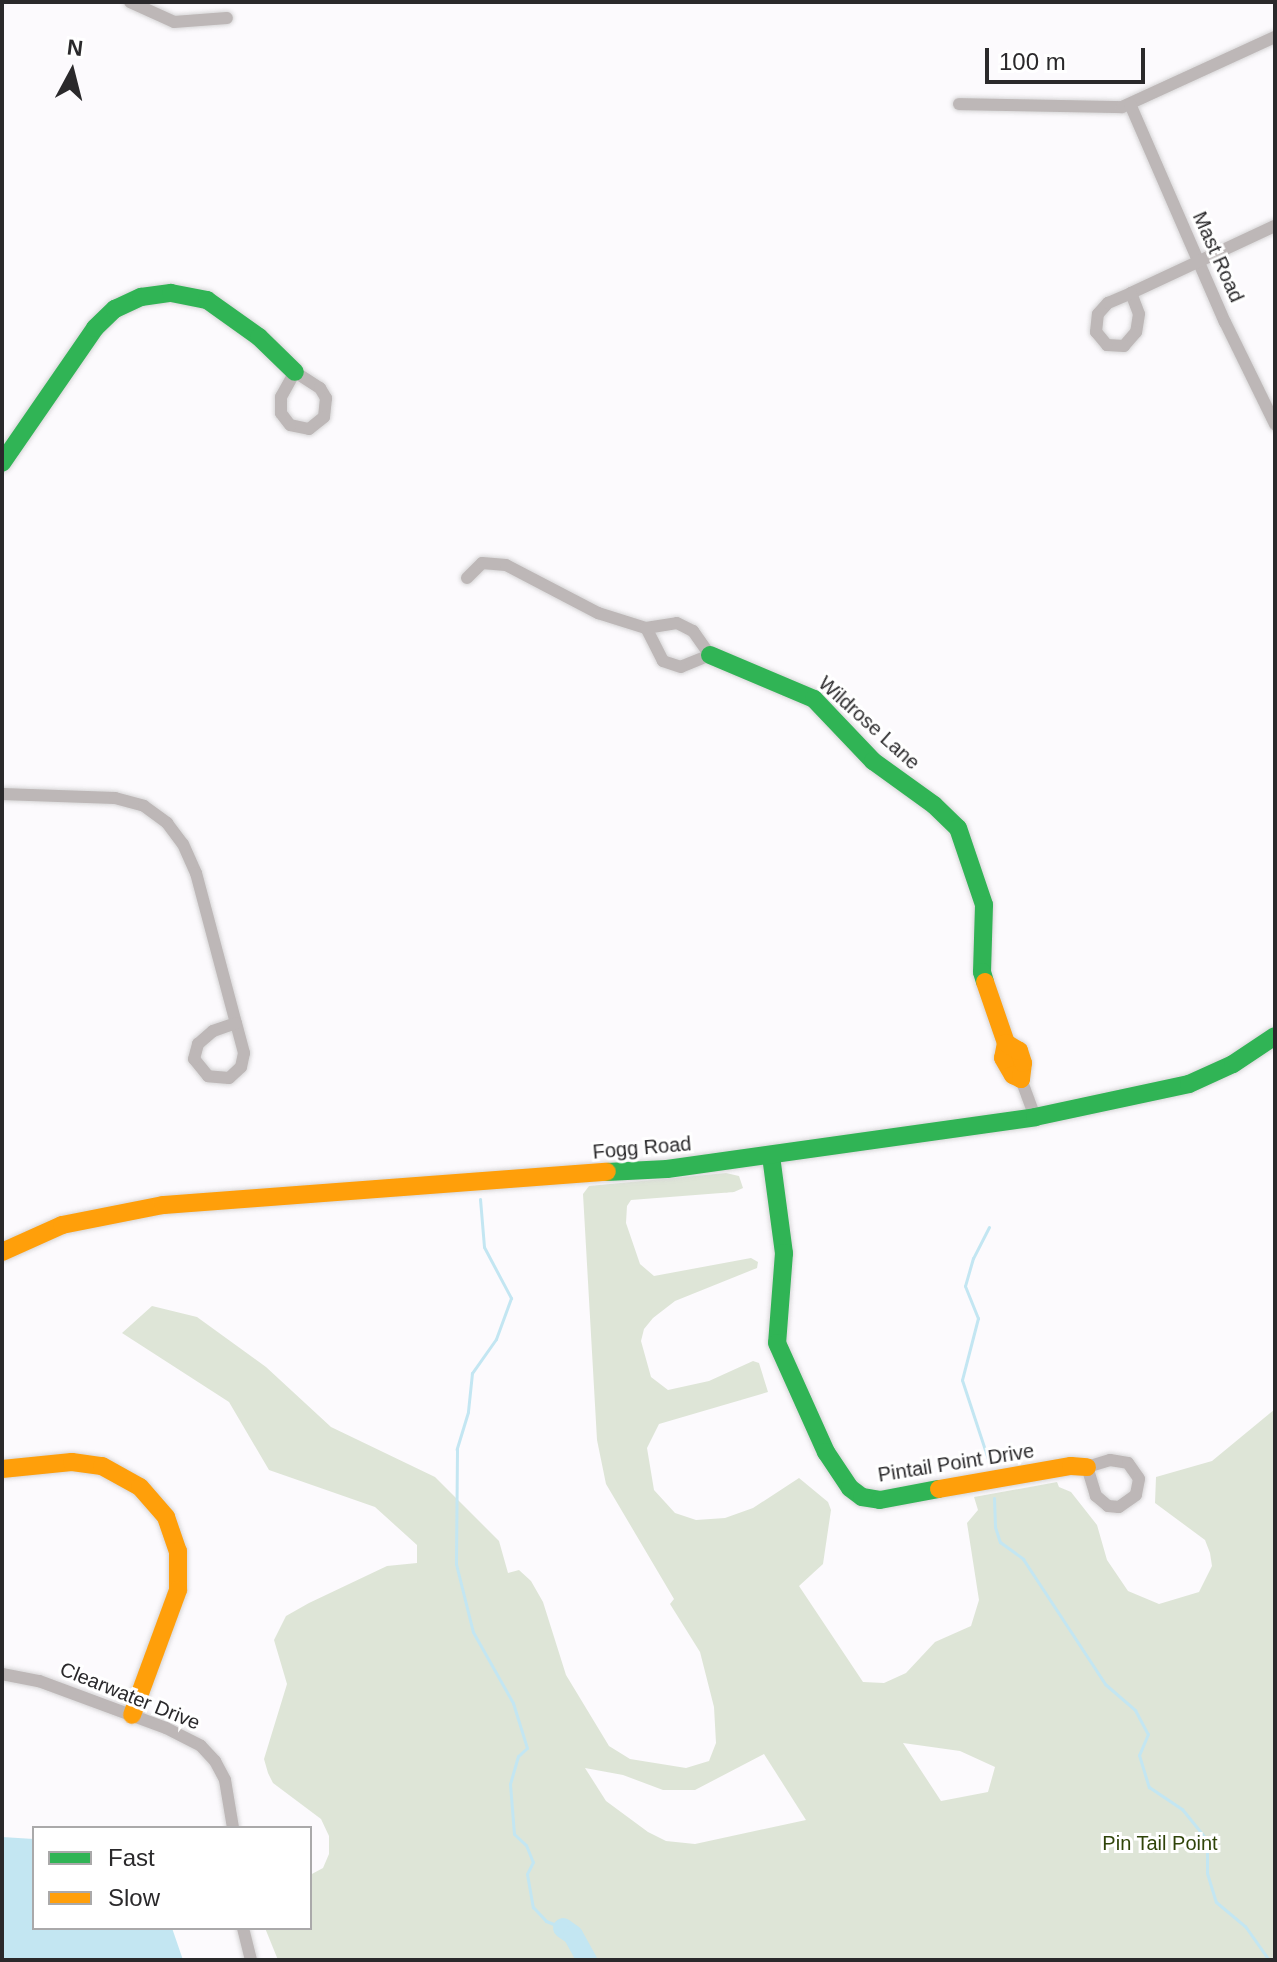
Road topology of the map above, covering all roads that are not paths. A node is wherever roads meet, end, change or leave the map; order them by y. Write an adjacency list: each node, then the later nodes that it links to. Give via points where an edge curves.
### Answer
1 (130, 2): 2 (street, via 174,22)
2 (227, 18)
3 (1275, 37): 5 (street)
4 (959, 104): 5 (street, via 1112,109)
5 (1130, 104): 7 (street, Mast Road)
6 (1275, 226): 7 (street)
7 (1199, 261): 8 (street); 10 (street, Mast Road)
8 (1131, 293): 8 (street, via 1098,314 1096,332 1107,345 1124,346 1134,337 1139,314)
9 (295, 372): 9 (street, via 281,397 281,413 290,425 309,429 324,417 326,398); 11 (street, via 259,337 207,300 171,293 141,297 100,322)
10 (1275, 424)
11 (2, 463)
12 (467, 578): 13 (street, Wildrose Lane, via 482,563 506,565 598,613)
13 (646, 628): 14 (street, Wildrose Lane, via 682,625 697,635); 14 (street, via 659,655 672,666)
14 (710, 655): 18 (street, Wildrose Lane, via 814,699 873,761 958,828 984,905 982,972 1006,1043 1003,1058 1007,1069)
15 (2, 794): 16 (street, via 115,798 144,806 167,823 196,873)
16 (236, 1023): 16 (street, via 244,1053 241,1067 229,1078 208,1076 194,1059 198,1044 213,1031)
17 (1275, 1036): 19 (street, Fogg Road, via 1198,1081)
18 (1021, 1079): 19 (street, Wildrose Lane)
19 (1035, 1117): 20 (street, Fogg Road)
20 (771, 1156): 21 (street, Fogg Road, via 602,1174 163,1205 71,1222); 22 (street, Pintail Point Drive, via 784,1253 777,1343 830,1459 850,1488 880,1500)
21 (2, 1252)
22 (1087, 1467): 22 (street, Pintail Point Drive, via 1093,1491 1103,1504 1119,1507 1136,1495 1139,1479 1128,1463 1115,1460)
23 (2, 1469): 25 (street, via 72,1462 102,1466 140,1487 166,1517 178,1551 178,1590)
24 (2, 1674): 25 (street, Clearwater Drive, via 39,1681)
25 (132, 1715): 26 (street, Clearwater Drive, via 184,1736 209,1753 225,1780)
26 (233, 1826)
27 (244, 1930): 28 (street)
28 (251, 1960)

